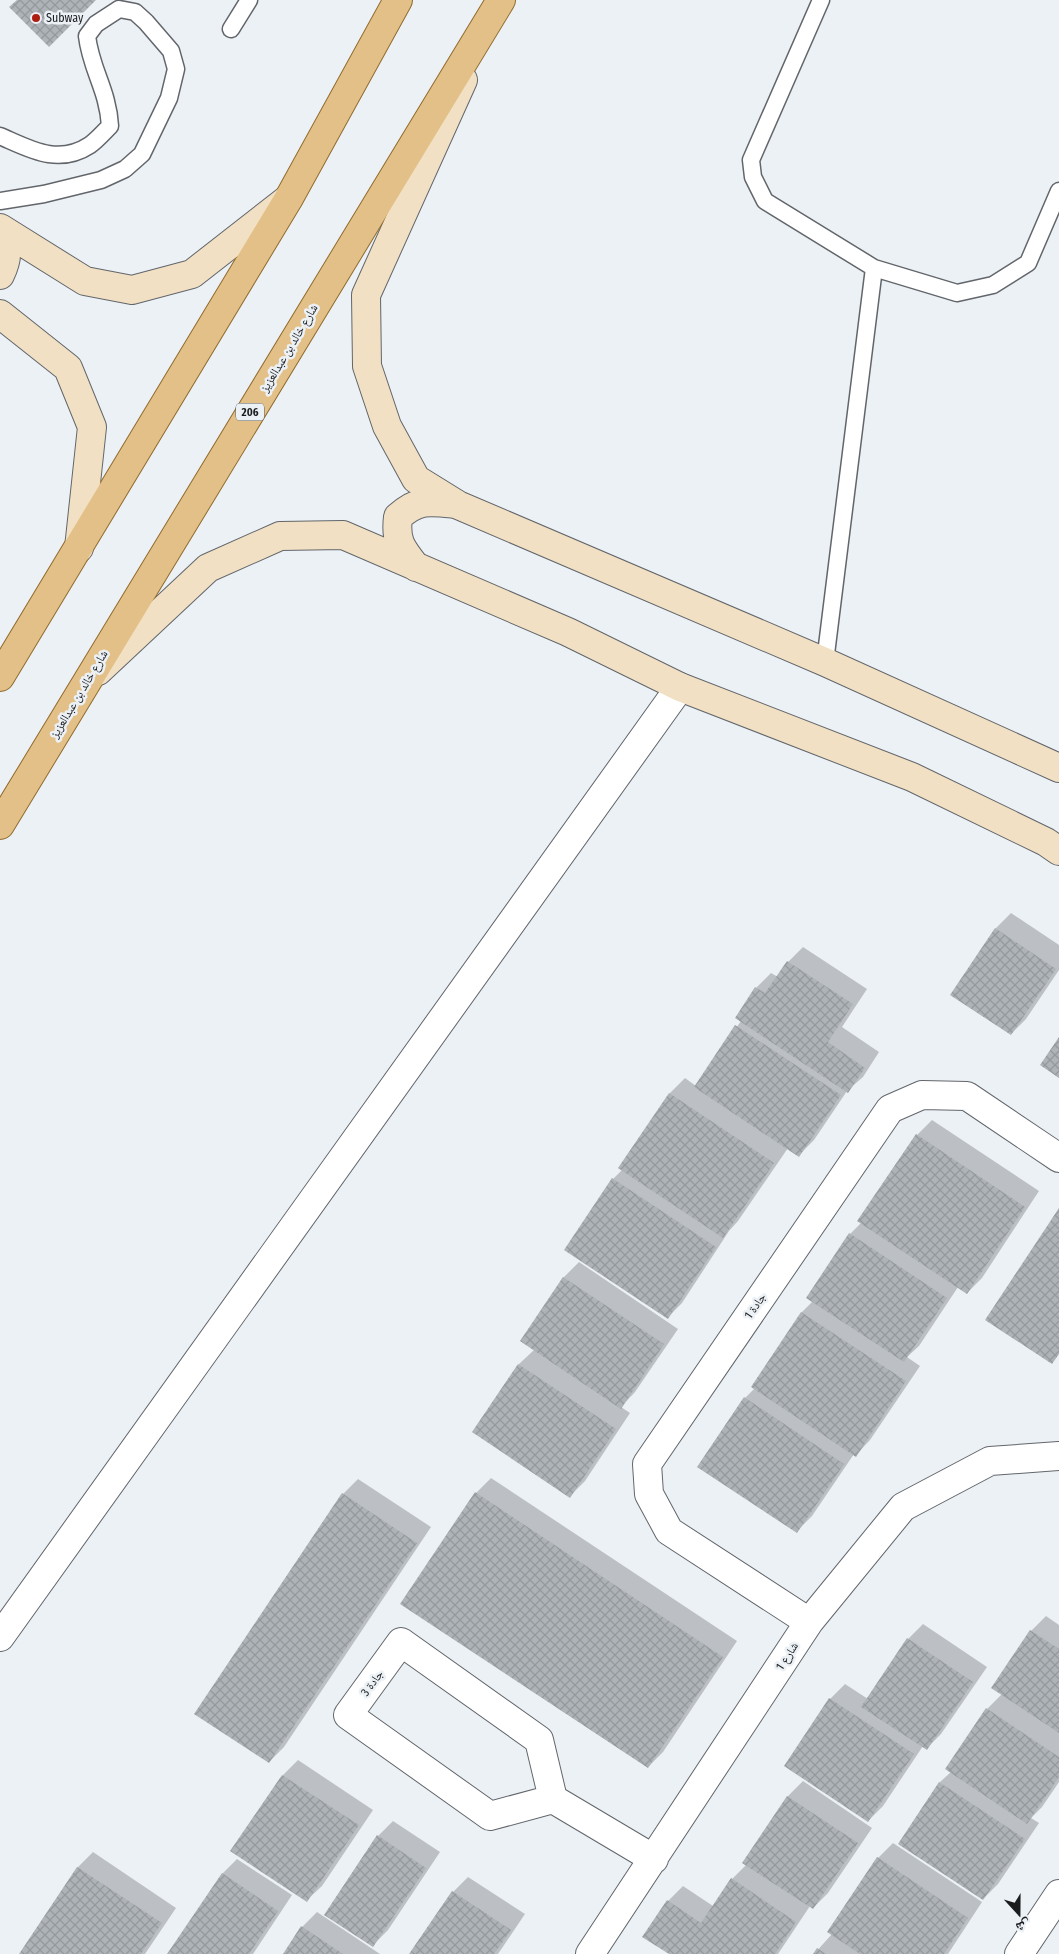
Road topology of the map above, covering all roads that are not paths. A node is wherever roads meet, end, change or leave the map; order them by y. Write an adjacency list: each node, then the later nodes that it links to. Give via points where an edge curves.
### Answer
1 (249, 0): 5 (lane)
2 (398, 0): 8 (main road)
3 (821, 0): 12 (lane, via 751,160 753,177 765,201)
4 (497, 7): 15 (street, via 366,295 367,366 387,426 416,479); 20 (main road, شارع خالد بن عبدالعزيز / 206)
5 (231, 29)
6 (0, 136): 9 (lane, via 43,155 66,154 90,145 110,126 109,105 89,55 86,36 96,24 119,9 136,12 171,50 176,69 169,98 142,154 125,169 101,180)
7 (1059, 191): 12 (lane, via 1028,263 993,285 957,293)
8 (289, 198): 10 (street, via 192,274 132,290 85,281); 16 (main road)
9 (0, 201)
10 (0, 228)
11 (0, 233): 13 (street, via 7,257)
12 (874, 268): 18 (lane)
13 (0, 275)
14 (0, 314): 16 (street, via 68,368 92,427)
15 (458, 505): 17 (street, via 429,501 410,506 398,516 396,535); 18 (street)
16 (79, 548): 19 (main road)
17 (416, 567): 20 (street, via 343,535 280,536 208,568); 21 (street, via 568,632)
18 (826, 662): 22 (street)
19 (0, 677)
20 (86, 683): 23 (main road, شارع خالد بن عبدالعزيز / 206)
21 (680, 687): 24 (street, via 912,777); 28 (street)
22 (1059, 768)
23 (0, 825)
24 (1059, 851)
25 (1059, 1158): 27 (street, جادة 1, via 967,1096 922,1095 890,1109 647,1464 649,1494 669,1531)
26 (1059, 1456): 27 (street, شارع 1, via 990,1461 903,1507)
27 (809, 1622): 30 (street, شارع 1)
28 (0, 1637)
29 (554, 1799): 29 (street, جادة 3, via 539,1740 401,1642 348,1715 490,1816); 30 (street)
30 (654, 1859): 32 (street, شارع 1)
31 (1059, 1894): 33 (street)
32 (590, 1954)
33 (1019, 1954)

